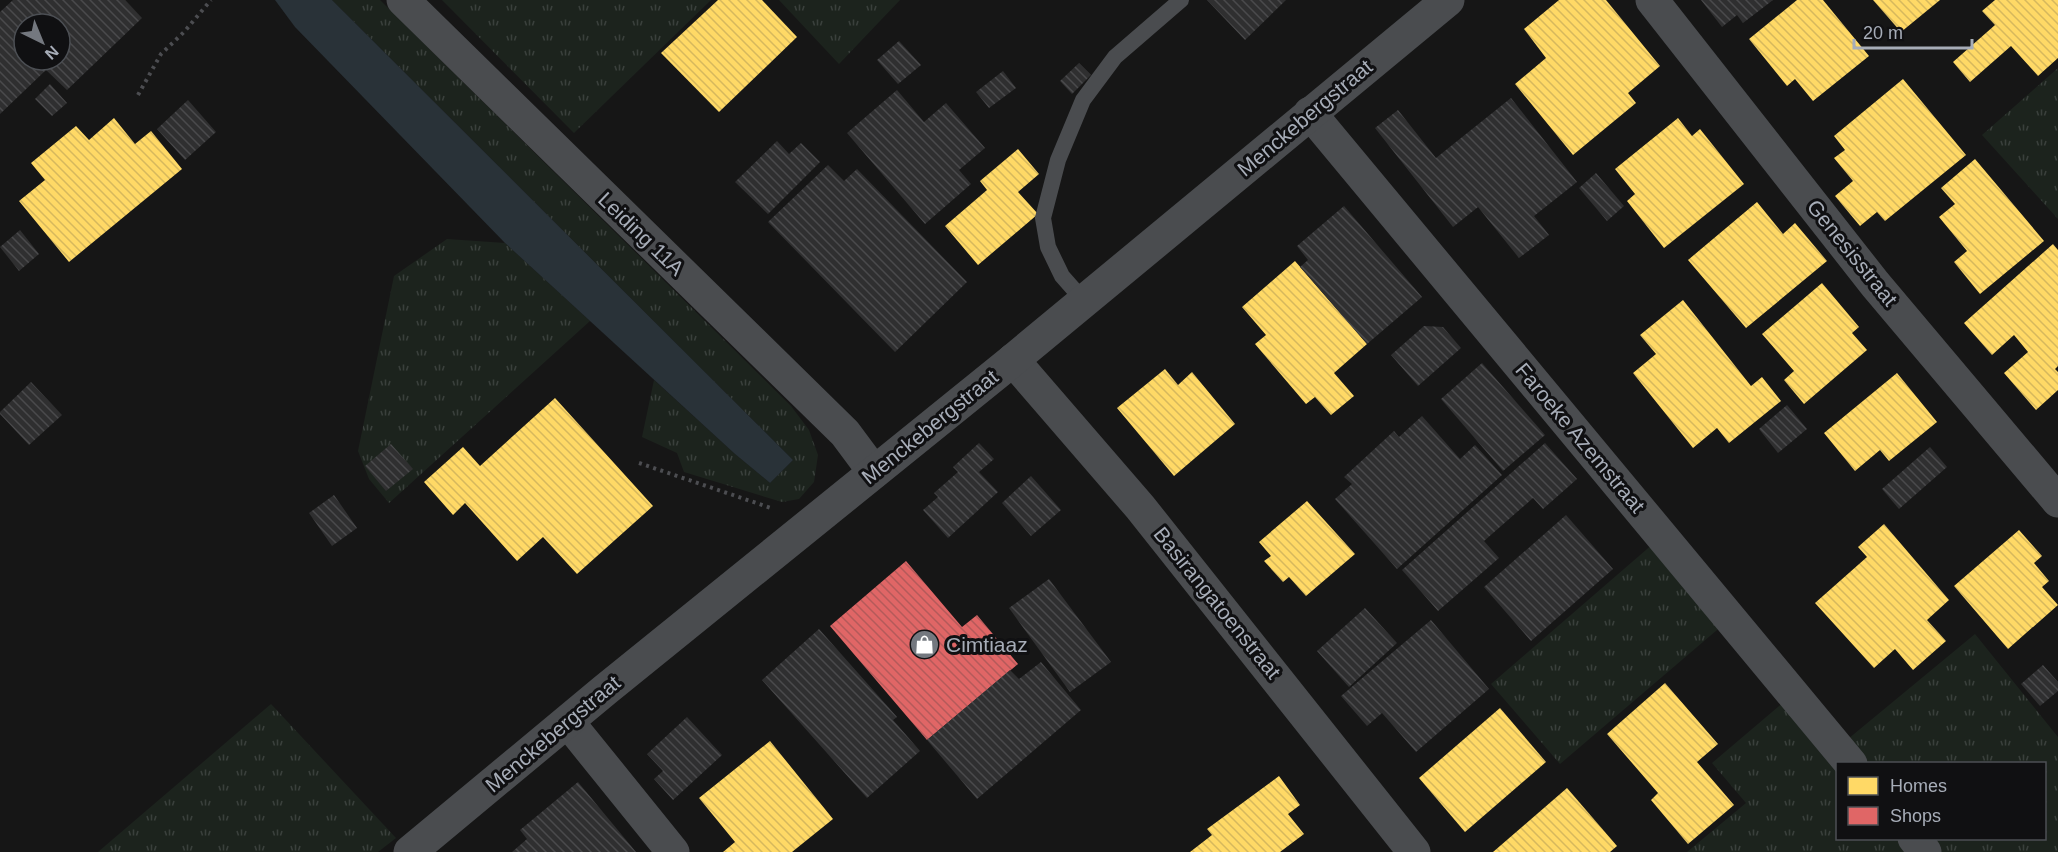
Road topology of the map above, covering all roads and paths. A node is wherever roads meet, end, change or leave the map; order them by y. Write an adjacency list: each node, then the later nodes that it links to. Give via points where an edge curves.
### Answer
1 (211, 0): 6 (path, via 161,54)
2 (403, 0): 11 (street, Leiding 11A, via 845,433)
3 (1181, 0): 8 (lane, via 1115,57 1083,100 1058,160 1043,218 1048,247 1062,276)
4 (1448, 0): 7 (street, Menckebergstraat)
5 (1652, 0): 12 (street, Genesisstraat, via 1875,284)
6 (138, 95)
7 (1310, 113): 8 (street, Menckebergstraat); 15 (street, Faroeke Azemstraat)
8 (1084, 301): 9 (street, Menckebergstraat)
9 (1013, 360): 11 (street, Menckebergstraat); 19 (street, Basirangatoenstraat, via 1140,507)
10 (639, 463): 13 (path, via 773,509)
11 (874, 472): 13 (street, Menckebergstraat)
12 (2058, 501)
13 (795, 537): 14 (street, Menckebergstraat)
14 (568, 722): 17 (street, Menckebergstraat); 18 (street)
15 (1849, 762)
16 (1916, 840): 20 (street)
17 (410, 852)
18 (673, 852)
19 (1414, 852)
20 (1925, 852)

